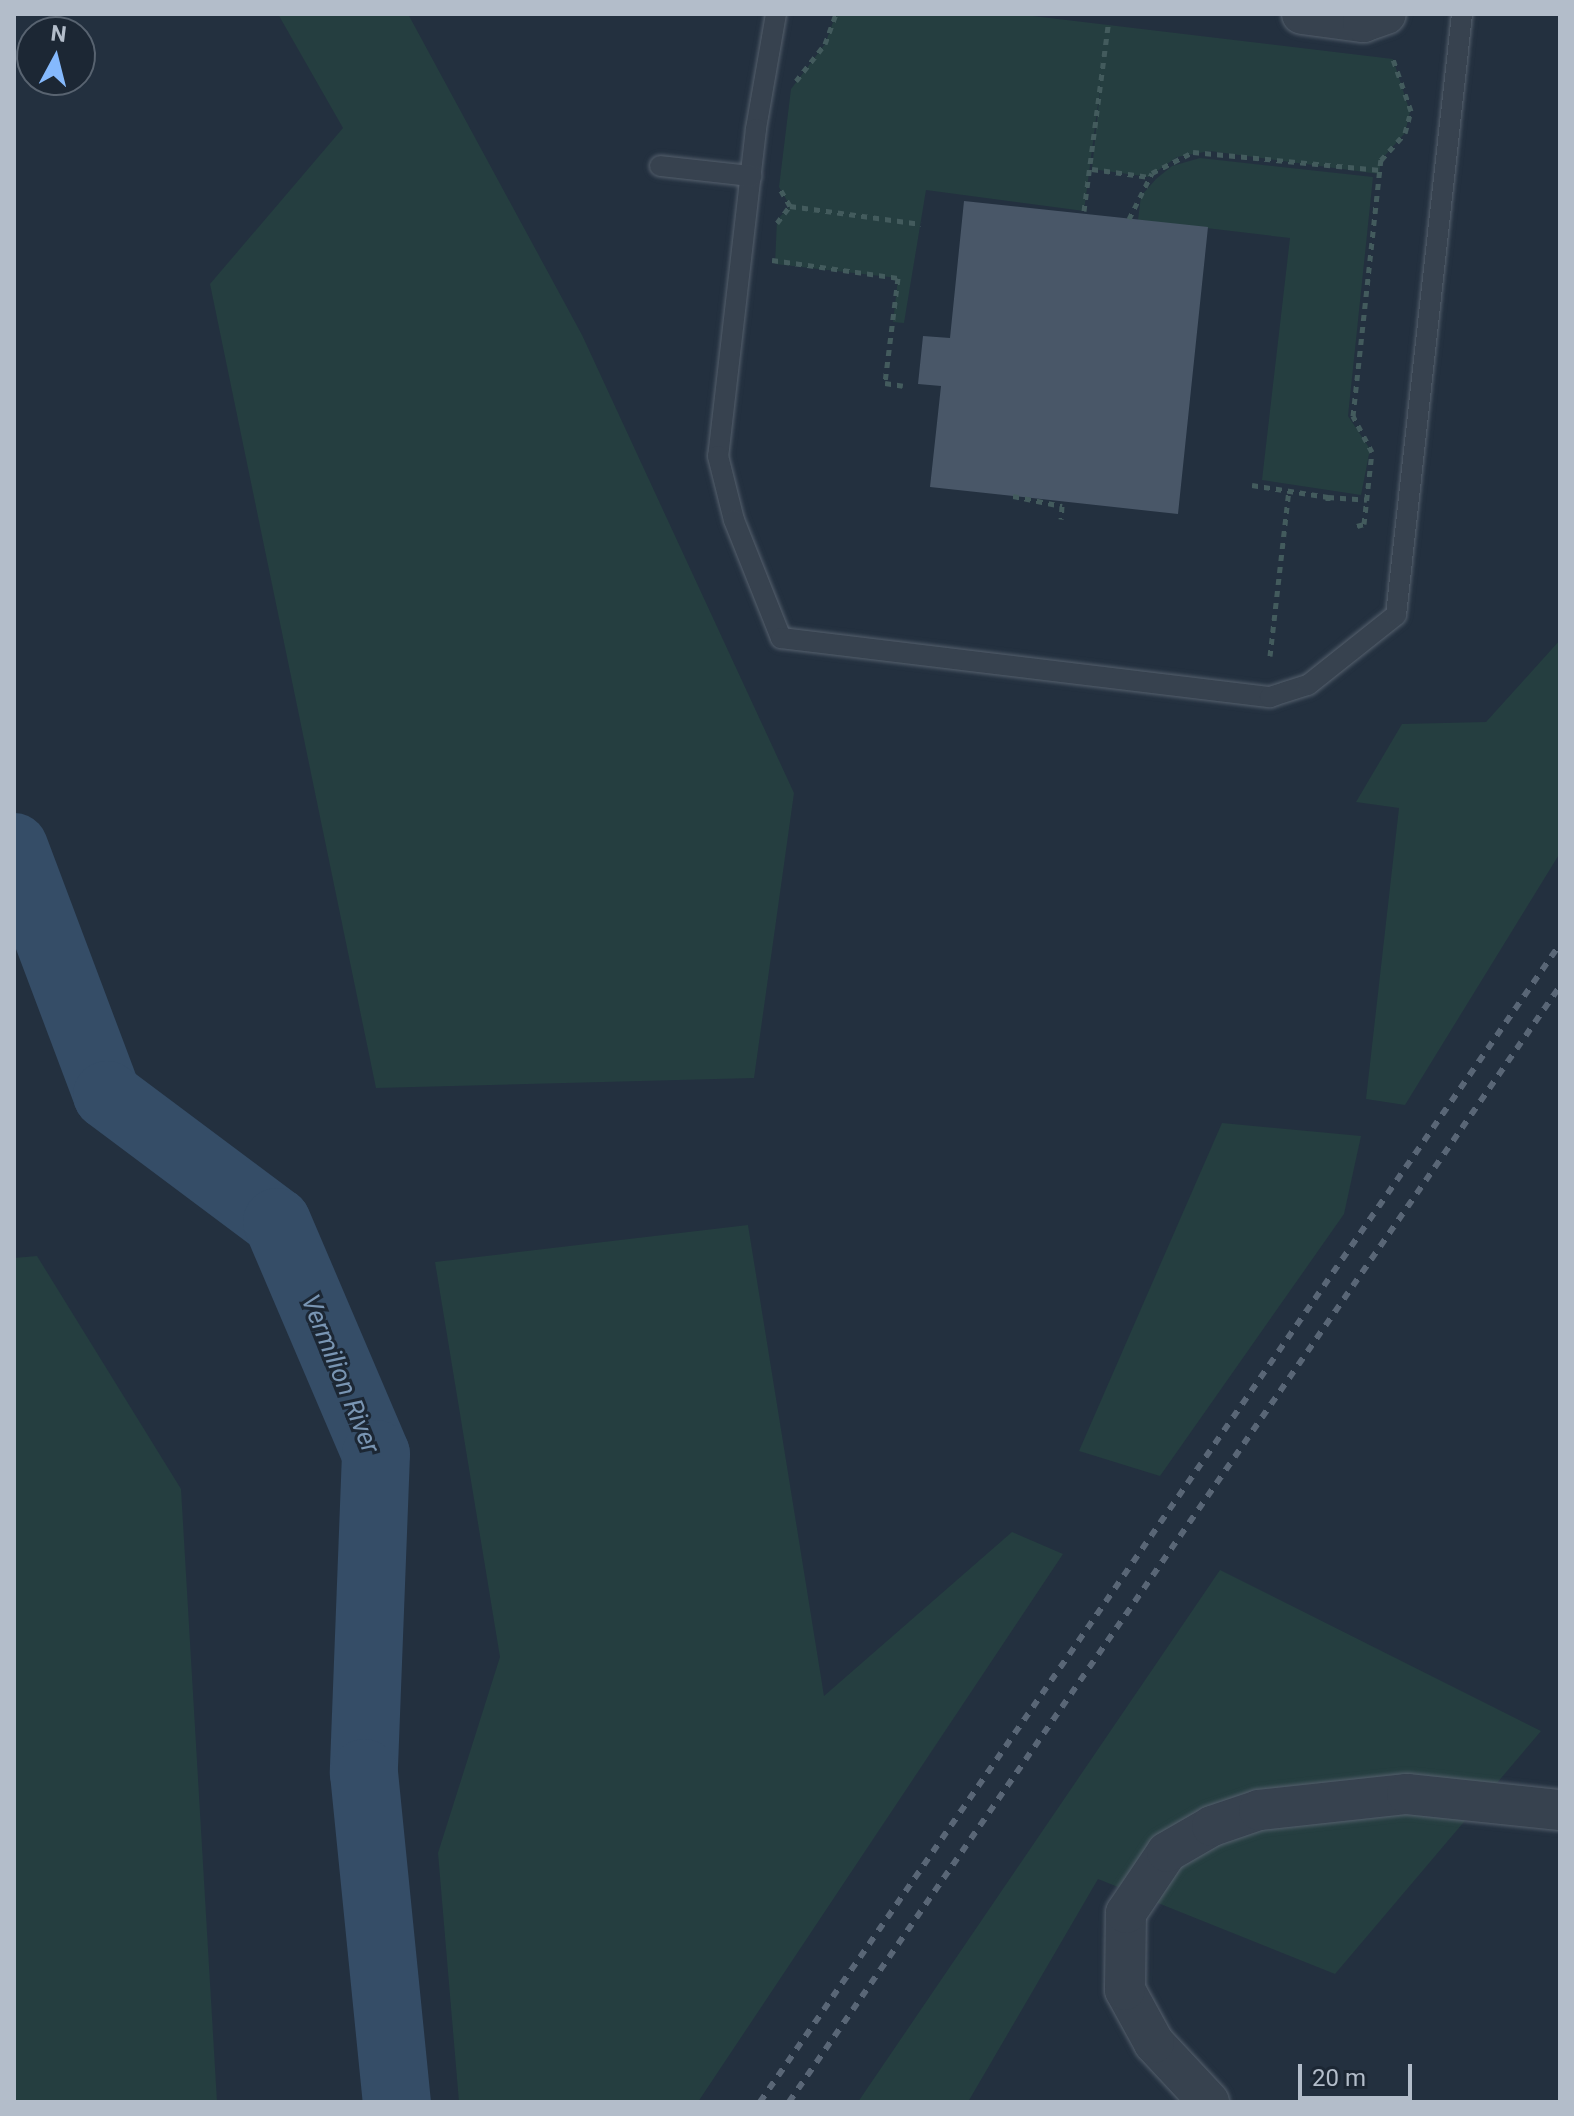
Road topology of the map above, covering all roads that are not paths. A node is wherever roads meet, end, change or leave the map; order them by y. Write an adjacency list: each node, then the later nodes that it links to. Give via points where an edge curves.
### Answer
1 (776, 14): 6 (lane)
2 (1302, 14): 3 (street, via 1363,22)
3 (1386, 14)
4 (1462, 14): 6 (lane, via 1396,615 1308,685 1270,697 781,638 734,520 718,456)
5 (660, 166): 6 (lane)
6 (751, 176)
7 (1560, 1810): 8 (street, via 1407,1794 1259,1810 1212,1826 1167,1852 1126,1913 1125,1990 1154,2043)
8 (1209, 2102)

